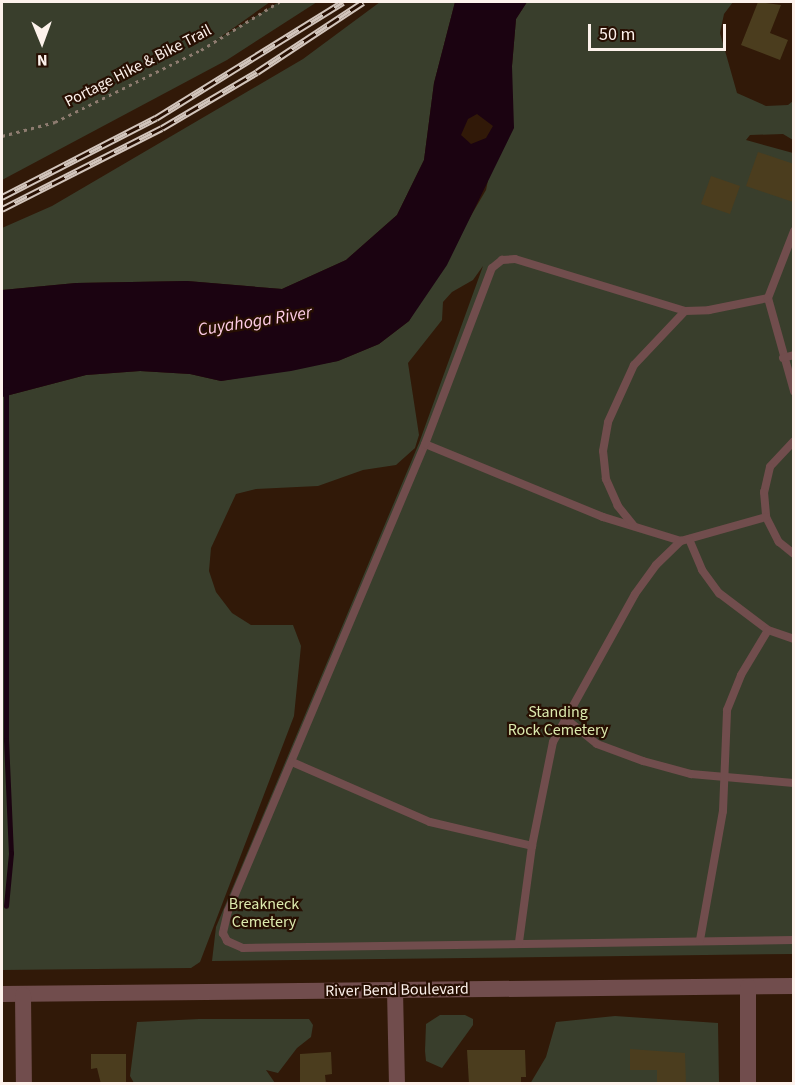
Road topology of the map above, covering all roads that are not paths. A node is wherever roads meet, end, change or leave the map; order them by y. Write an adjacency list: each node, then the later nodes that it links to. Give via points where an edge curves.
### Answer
1 (794, 231): 2 (lane)
2 (768, 298): 3 (lane, via 741,306); 5 (lane)
3 (685, 311): 8 (lane, via 515,259 502,260 492,268); 10 (lane, via 634,365 608,422 603,451 606,479 618,506)
4 (794, 355): 5 (lane)
5 (783, 358): 6 (lane)
6 (794, 391)
7 (794, 441): 9 (lane, via 770,467 764,492)
8 (425, 444): 10 (lane); 16 (lane)
9 (766, 517): 11 (lane); 12 (lane, via 779,542)
10 (634, 526): 11 (lane)
11 (685, 540): 13 (lane, via 719,593); 15 (lane, via 656,565 635,594)
12 (794, 554)
13 (768, 630): 14 (lane); 17 (lane, via 741,675 728,710)
14 (794, 639)
15 (565, 718): 17 (lane, via 597,744 643,761 691,774); 19 (lane, via 553,742)
16 (292, 762): 19 (lane, via 430,822); 22 (lane, via 228,911 223,933 227,940 243,948)
17 (726, 777): 18 (lane); 20 (lane)
18 (794, 783)
19 (532, 846): 22 (lane)
20 (700, 940): 21 (lane); 22 (lane)
21 (794, 940)
22 (519, 942)
23 (794, 986): 24 (street, River Bend Boulevard)
24 (748, 987): 25 (street, River Bend Boulevard); 30 (street)
25 (395, 990): 27 (street, River Bend Boulevard); 29 (street)
26 (2, 994): 27 (street, River Bend Boulevard)
27 (23, 995): 28 (street)
28 (24, 1083)
29 (397, 1083)
30 (748, 1083)

